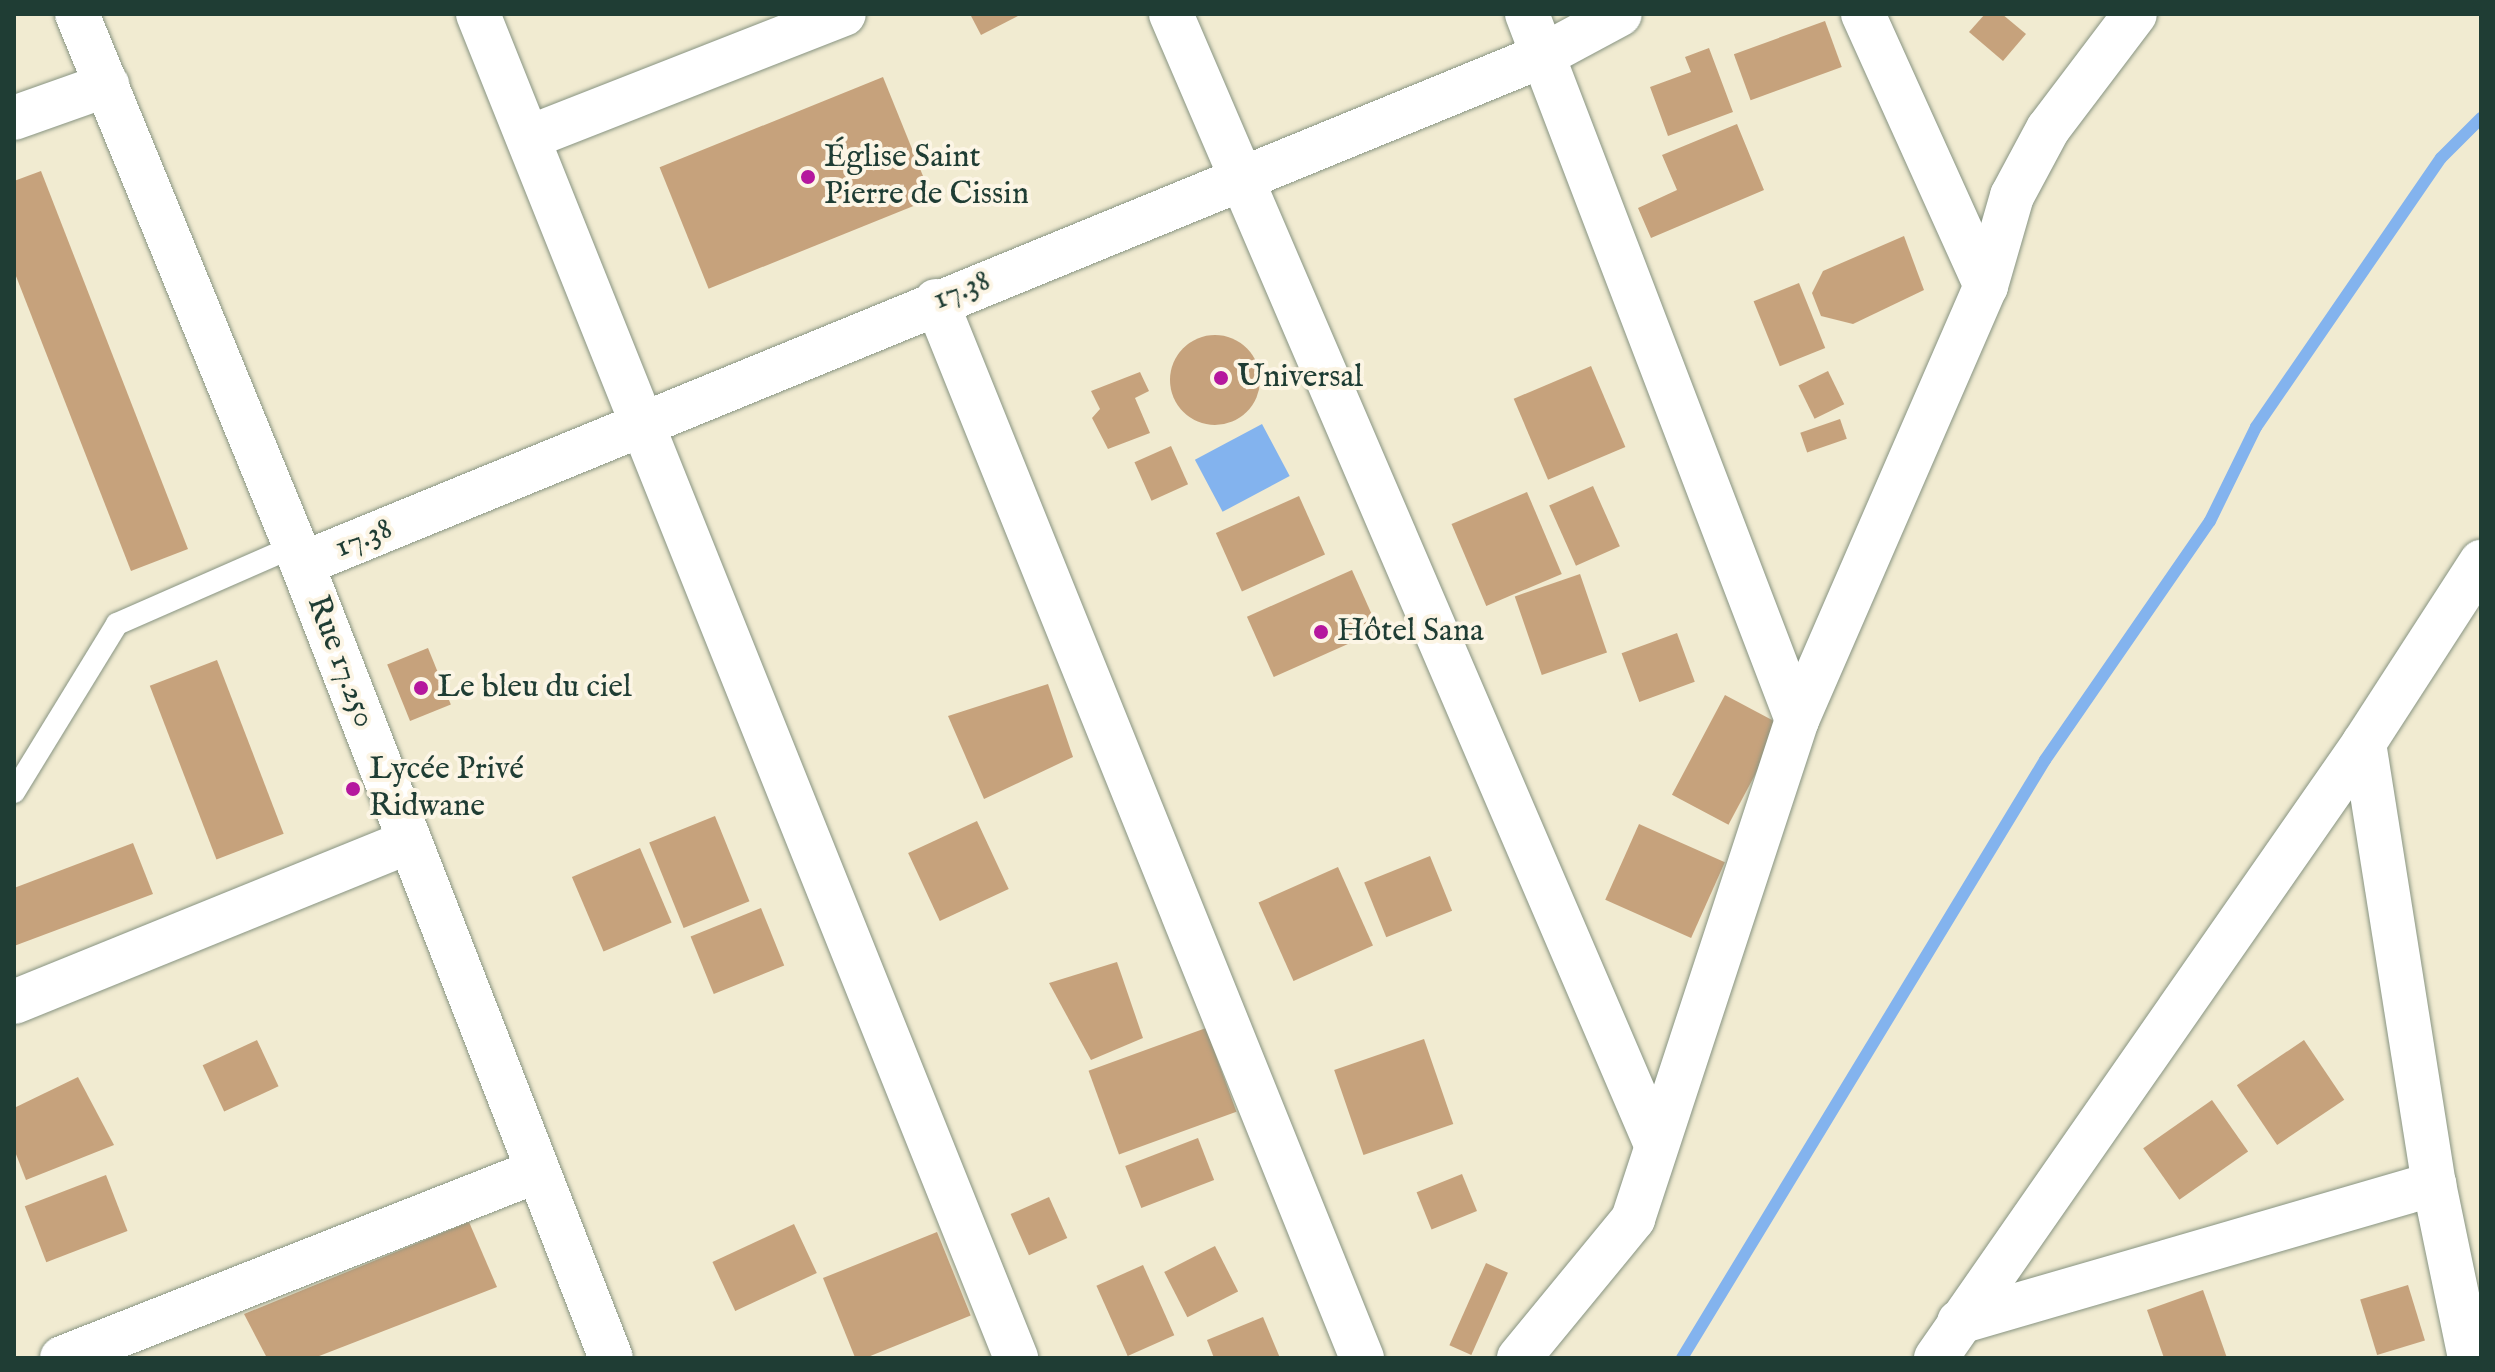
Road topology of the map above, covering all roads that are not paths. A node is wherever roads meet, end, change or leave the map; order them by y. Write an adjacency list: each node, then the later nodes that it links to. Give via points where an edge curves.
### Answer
1 (77, 14): 10 (street, Rue 17.250)
2 (478, 14): 12 (street)
3 (1171, 14): 13 (street)
4 (1527, 14): 9 (street)
5 (1620, 14): 9 (street, 17.38)
6 (1863, 14): 14 (street)
7 (2135, 14): 14 (street, via 2048,129 2012,196)
8 (827, 17): 12 (street)
9 (1544, 55): 13 (street, 17.38); 19 (street)
10 (107, 85): 11 (street); 17 (street, Rue 17.250)
11 (14, 118)
12 (530, 137): 16 (street)
13 (1242, 177): 15 (street, 17.38); 24 (street)
14 (1986, 286): 19 (street)
15 (936, 301): 16 (street, 17.38); 31 (street)
16 (645, 426): 17 (street, 17.38); 30 (street)
17 (299, 555): 21 (lane, via 117,624); 22 (street, Rue 17.250)
18 (2481, 562): 20 (street)
19 (1797, 720): 24 (street)
20 (2364, 743): 26 (street); 27 (street)
21 (14, 792)
22 (410, 841): 23 (street); 25 (street, Rue 17.250)
23 (14, 1002)
24 (1655, 1142): 32 (street, via 1633,1219)
25 (537, 1171): 28 (street); 29 (street, Rue 17.250)
26 (2434, 1184): 27 (street); 33 (street)
27 (1948, 1340)
28 (62, 1358)
29 (611, 1358)
30 (1016, 1358)
31 (1362, 1358)
32 (1519, 1358)
33 (2470, 1358)

